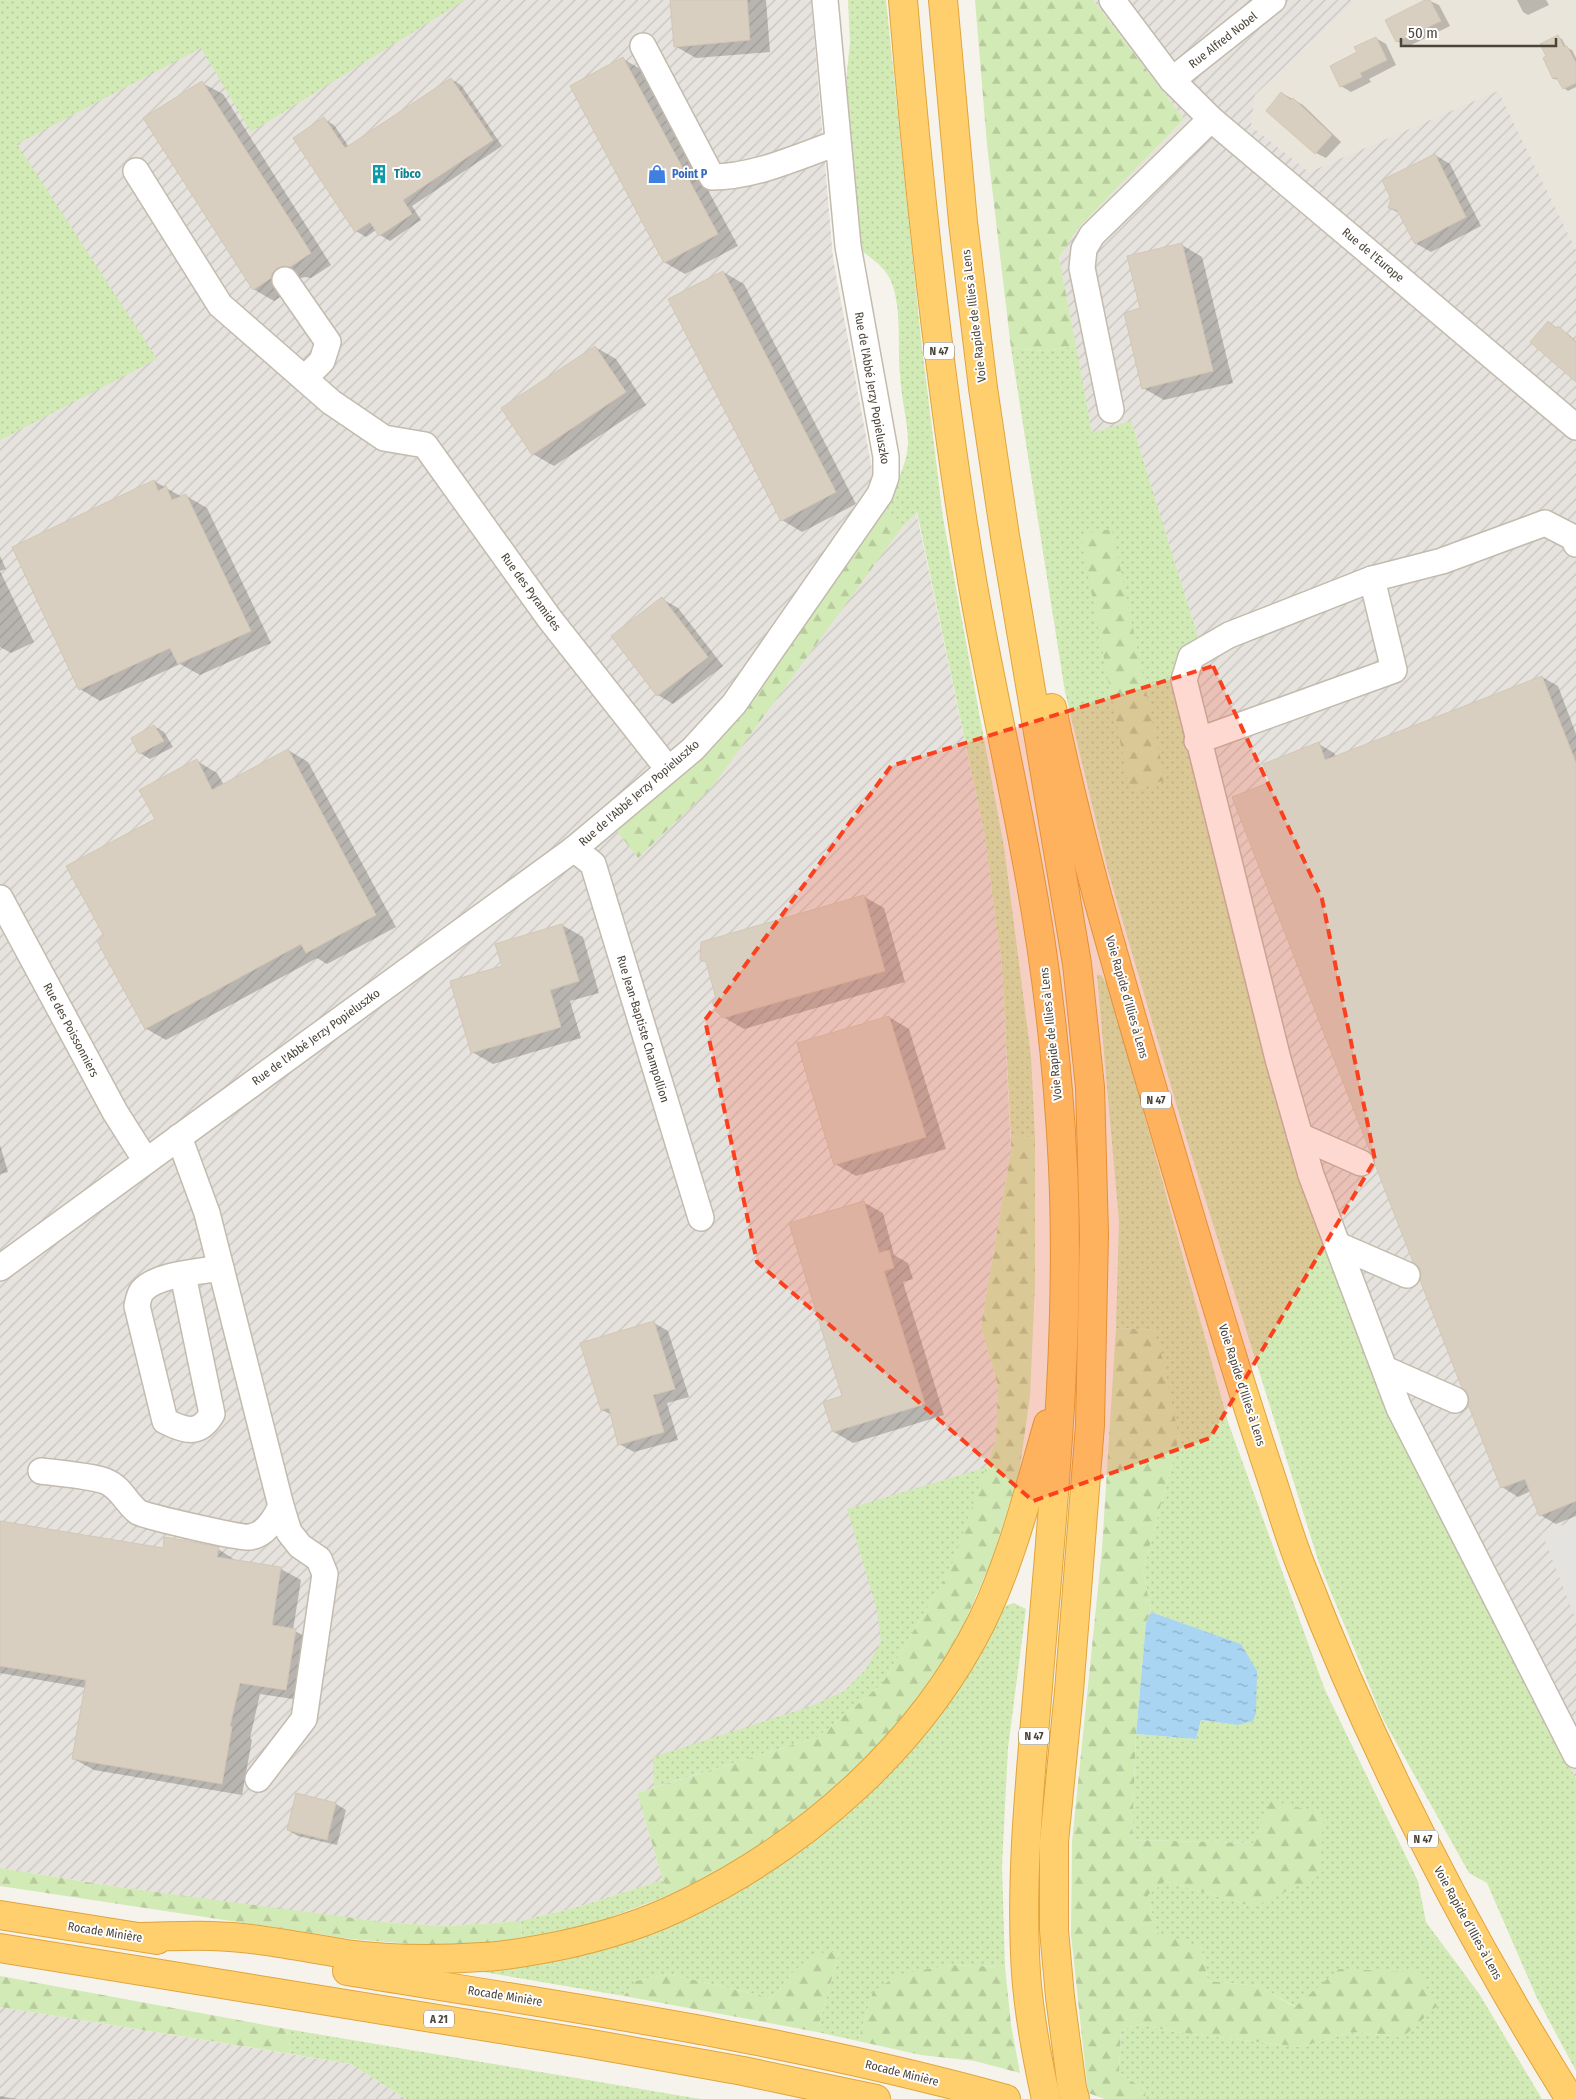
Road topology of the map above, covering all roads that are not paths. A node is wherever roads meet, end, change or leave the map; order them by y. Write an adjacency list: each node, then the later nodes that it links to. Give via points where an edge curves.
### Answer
1 (825, 0): 9 (street, Rue de l'Abbé Jerzy Popieluszko)
2 (903, 0): 33 (highway, Voie Rapide de Illies à Lens / N 47, via 924,226 944,393 973,584 1043,953 1057,1077 1063,1169)
3 (943, 0): 17 (highway, Voie Rapide de Illies à Lens / N 47, via 963,222 983,388)
4 (1112, 0): 7 (street, Rue de l'Europe)
5 (1273, 0): 7 (street, Rue Alfred Nobel)
6 (643, 46): 9 (street, via 712,177 752,173)
7 (1172, 80): 8 (street, Rue de l'Europe)
8 (1211, 119): 13 (street, via 1092,235 1084,248 1082,268); 14 (street, Rue de l'Europe)
9 (837, 143): 19 (street, Rue de l'Abbé Jerzy Popieluszko, via 848,246 886,457 886,477 880,494 734,704 693,749)
10 (136, 170): 12 (street, via 220,306)
11 (285, 280): 12 (street, via 328,342 322,361)
12 (304, 378): 19 (street, Rue des Pyramides, via 331,402 384,438 425,445 549,618)
13 (1112, 410)
14 (1576, 427)
15 (1576, 544): 16 (street, via 1574,538 1545,523 1442,561)
16 (1372, 579): 18 (street, via 1228,636 1191,657 1184,680); 18 (street, via 1394,670)
17 (1021, 630): 45 (highway, Voie Rapide de Illies à Lens, via 1077,964 1090,1097 1094,1234 1090,1416 1054,1842 1054,1930); 46 (highway, Voie Rapide d’Illies à Lens / N 47, via 1046,680 1070,792 1136,1031 1226,1339 1301,1567 1350,1684 1431,1855 1515,2008)
18 (1198, 741): 22 (street, via 1275,1050)
19 (668, 769): 20 (street, Rue de l'Abbé Jerzy Popieluszko)
20 (574, 849): 23 (street, Rue de l'Abbé Jerzy Popieluszko); 26 (street, Rue Jean-Baptiste Champollion, via 593,864)
21 (0, 898): 24 (street, Rue des Poissonniers, via 115,1112)
22 (1300, 1136): 25 (street); 27 (street)
23 (179, 1137): 24 (street, Rue de l'Abbé Jerzy Popieluszko); 29 (street, via 207,1212)
24 (146, 1161): 28 (street, Rue de l'Abbé Jerzy Popieluszko)
25 (1360, 1162)
26 (700, 1218)
27 (1338, 1245): 31 (street); 32 (street)
28 (0, 1268)
29 (222, 1268): 30 (street); 36 (street)
30 (183, 1275): 30 (street, via 152,1281 140,1292 137,1306 165,1421 181,1429 196,1430 212,1414)
31 (1408, 1275)
32 (1384, 1369): 34 (street); 37 (street, via 1399,1408)
33 (1064, 1373): 40 (highway, via 1003,1571 982,1622 952,1672 910,1731 881,1762 823,1815 747,1869 686,1904 605,1935 528,1952 485,1957 392,1958 212,1936); 44 (highway, N 47, via 1028,1813 1025,1896 1026,1975 1036,2055)
34 (1455, 1400)
35 (41, 1471): 36 (street, via 106,1481 123,1493 139,1512 224,1534 250,1537 265,1530)
36 (281, 1506): 38 (street, via 289,1532 300,1546 319,1559 325,1574 304,1719)
37 (1576, 1756)
38 (258, 1779)
39 (0, 1915): 40 (highway, Rocade Minière)
40 (140, 1937): 42 (highway, Rocade Minière, via 710,2032 847,2060)
41 (0, 1948): 43 (highway, A 21, via 586,2043)
42 (994, 2096)
43 (876, 2099)
44 (1046, 2099)
45 (1075, 2099)
46 (1570, 2099)

